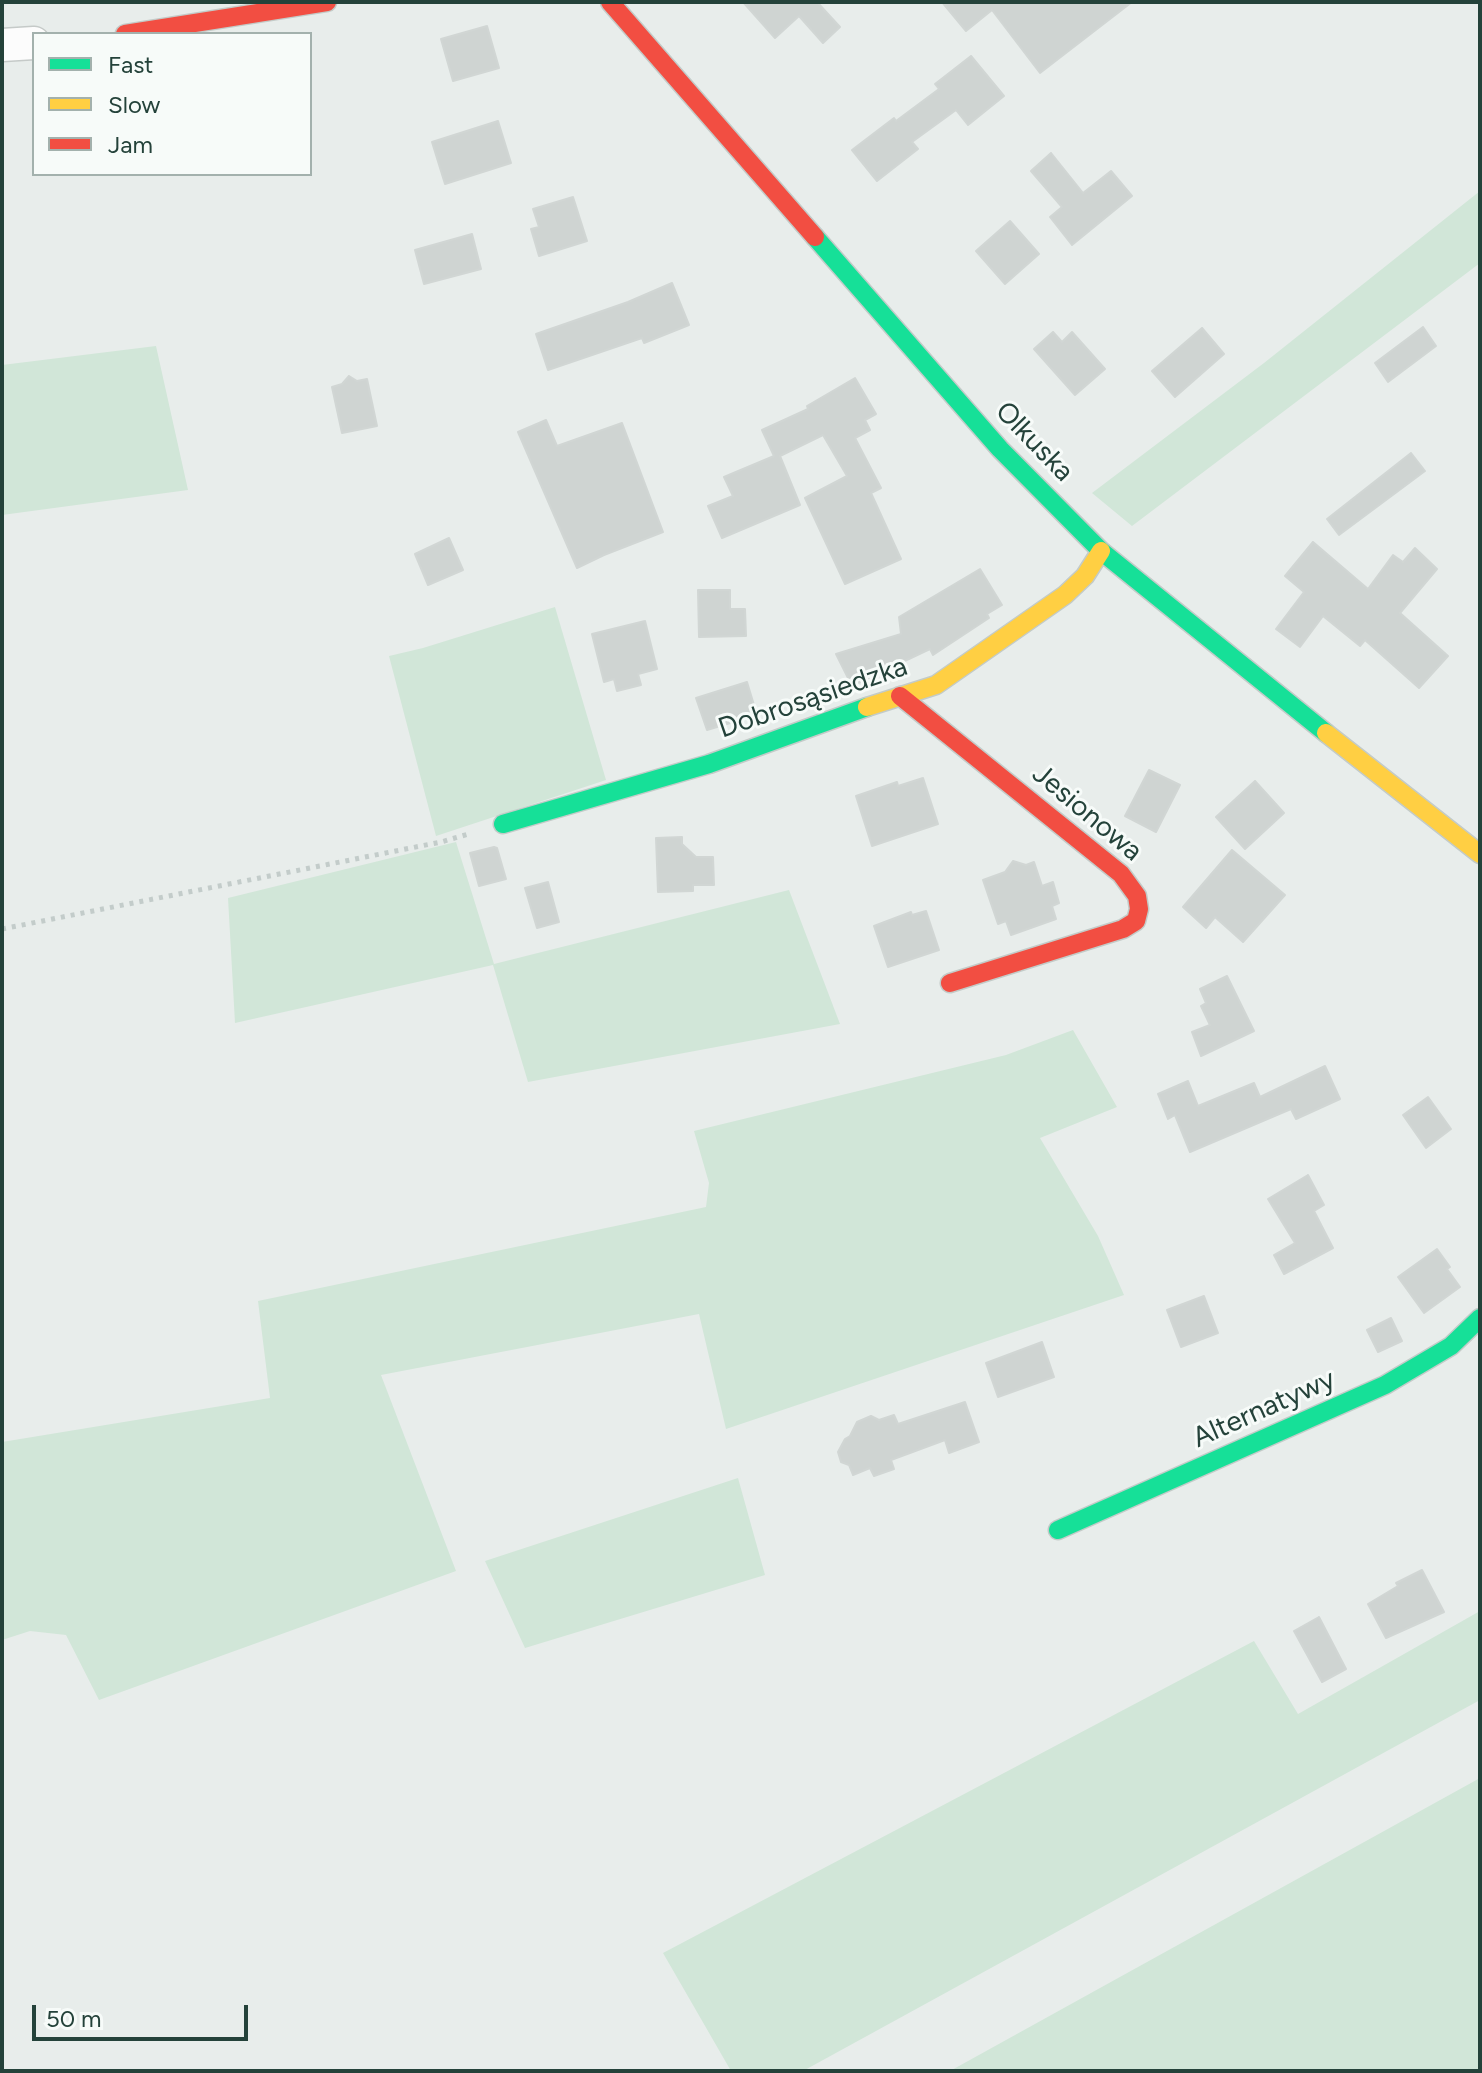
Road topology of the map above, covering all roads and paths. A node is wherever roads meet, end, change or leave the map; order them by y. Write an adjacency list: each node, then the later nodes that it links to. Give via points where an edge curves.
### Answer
1 (327, 2): 3 (street)
2 (610, 2): 6 (street, Olkuska, via 1000,449)
3 (138, 32)
4 (32, 43): 5 (street)
5 (2, 45)
6 (1101, 551): 7 (street, Dobrosąsiedzka, via 1065,595 936,685); 9 (street, Olkuska)
7 (900, 696): 8 (street, Dobrosąsiedzka, via 709,764); 11 (street, Jesionowa, via 1121,874 1137,896 1136,921 1123,929)
8 (503, 824): 10 (path, via 441,842)
9 (1480, 854)
10 (2, 929)
11 (950, 983)
12 (1480, 1318): 13 (street, Alternatywy, via 1451,1346 1385,1385)
13 (1058, 1530)

